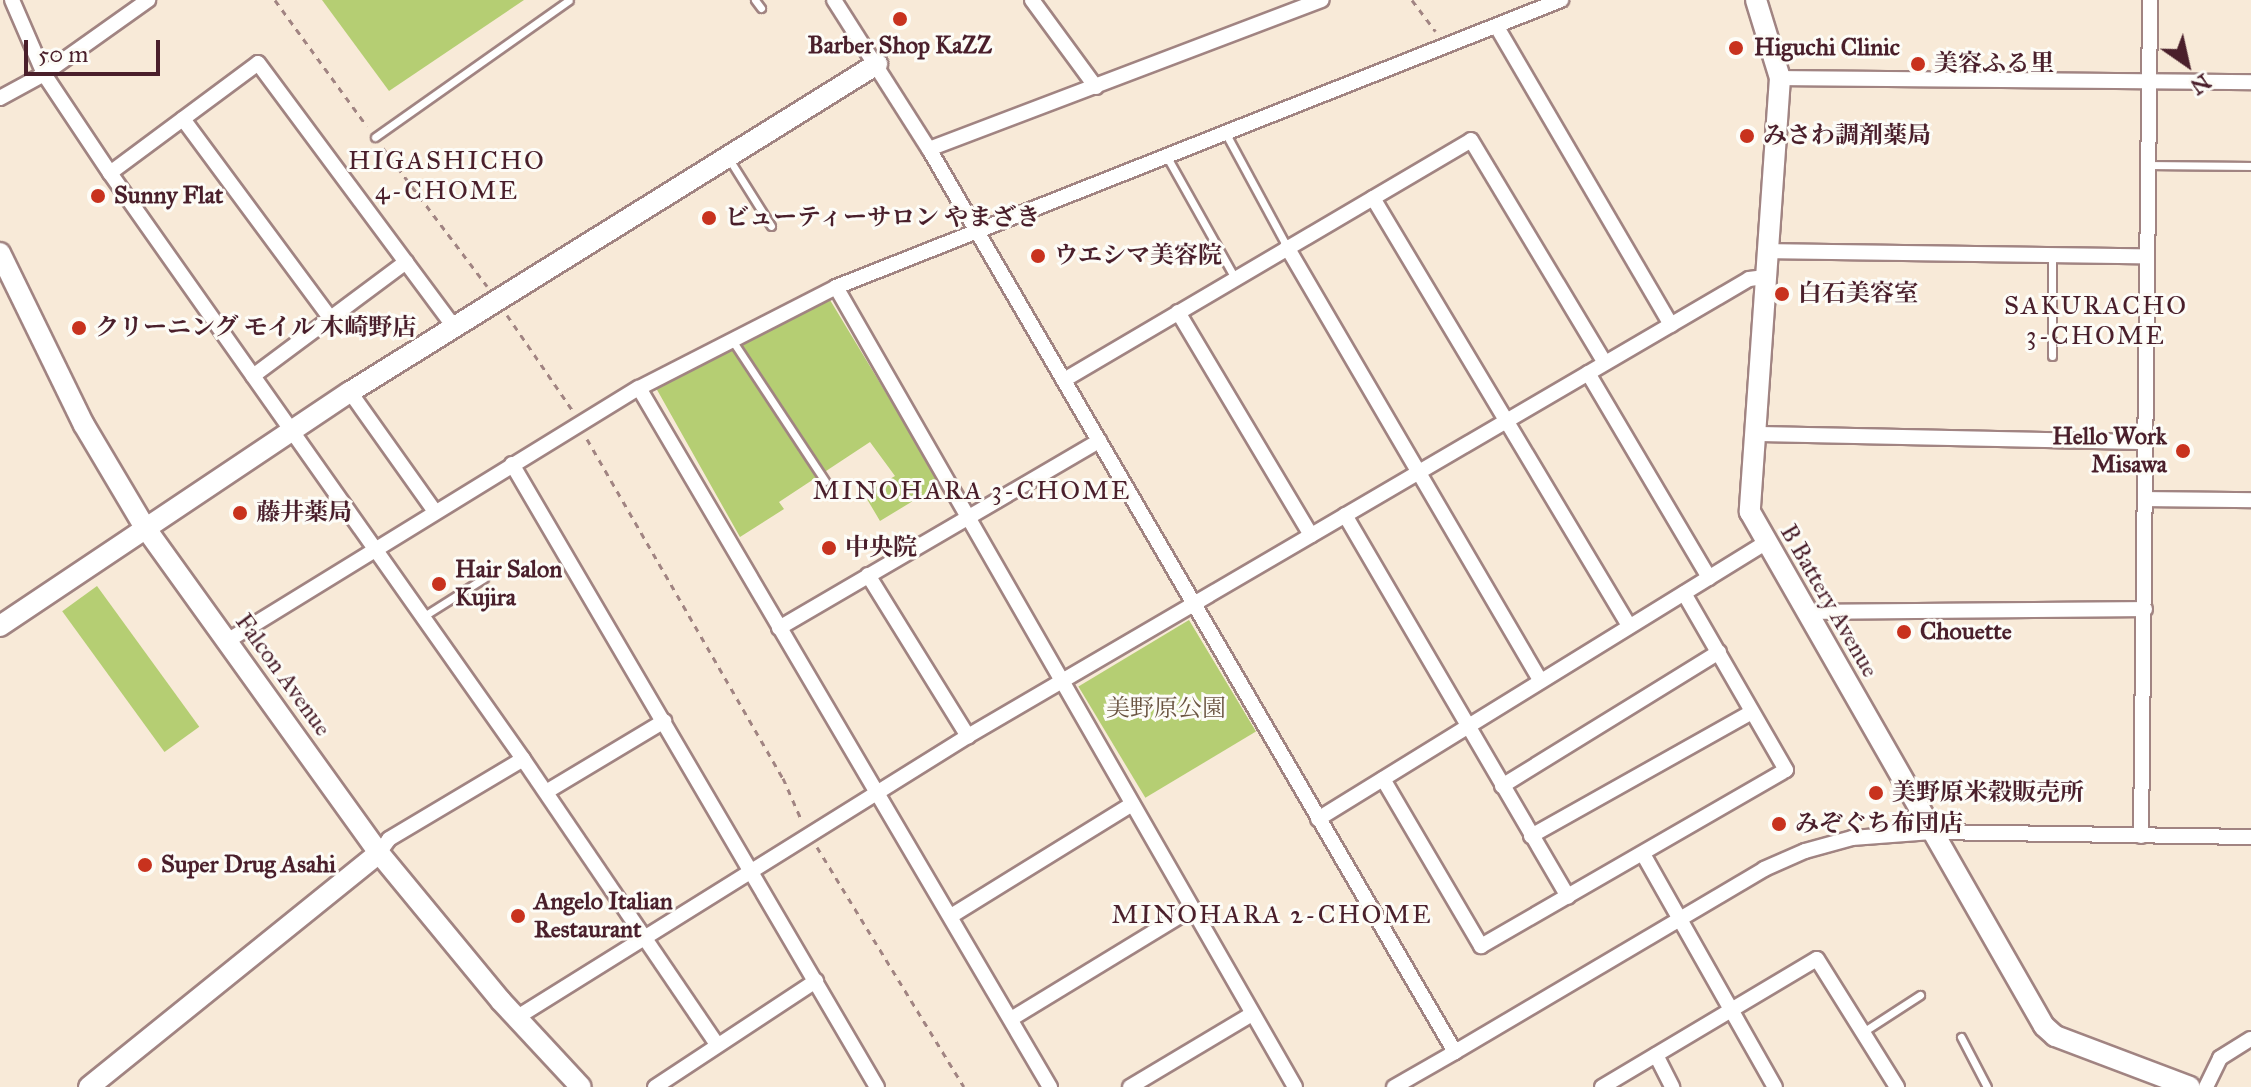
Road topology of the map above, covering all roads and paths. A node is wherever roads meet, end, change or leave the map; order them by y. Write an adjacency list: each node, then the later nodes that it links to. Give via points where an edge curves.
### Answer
1 (12, 0): 17 (street)
2 (148, 0): 17 (street)
3 (275, 0): 25 (path)
4 (569, 0): 25 (lane)
5 (755, 0): 13 (lane)
6 (834, 0): 16 (street)
7 (1032, 0): 21 (street)
8 (1322, 0): 21 (street)
9 (1412, 0): 15 (path)
10 (1561, 0): 14 (street)
11 (1756, 0): 18 (street, B Battery Avenue)
12 (2150, 0): 20 (street)
13 (761, 8)
14 (1497, 27): 15 (street); 47 (street)
15 (1447, 47): 24 (street)
16 (877, 64): 26 (street); 27 (street)
17 (44, 74): 22 (street); 31 (street)
18 (1780, 78): 20 (street); 36 (street, B Battery Avenue)
19 (2251, 82): 20 (street)
20 (2149, 83): 29 (street)
21 (1096, 87): 26 (street)
22 (0, 98)
23 (183, 119): 31 (street); 40 (street, via 258,63); 46 (street)
24 (1226, 134): 28 (street); 35 (lane)
25 (375, 137): 44 (path)
26 (929, 149): 34 (street)
27 (728, 157): 33 (lane); 44 (street)
28 (1167, 157): 34 (street); 42 (lane)
29 (2148, 165): 30 (lane); 39 (street)
30 (2251, 166)
31 (110, 173): 53 (street)
32 (1373, 198): 35 (street); 51 (street, via 1471,140); 57 (street)
33 (771, 226)
34 (976, 230): 43 (street); 54 (street)
35 (1287, 247): 42 (street); 64 (street)
36 (1767, 251): 38 (street); 41 (street, B Battery Avenue)
37 (0, 253): 71 (street, Falcon Avenue, via 84,425)
38 (2052, 255): 39 (street); 50 (lane)
39 (2147, 256): 62 (street)
40 (406, 262): 46 (street); 48 (street)
41 (1765, 277): 47 (street, via 1749,279); 60 (street, B Battery Avenue)
42 (1235, 278): 45 (street)
43 (836, 287): 49 (street); 69 (street)
44 (497, 300): 48 (street); 58 (path)
45 (1178, 312): 54 (street); 72 (street)
46 (330, 318): 53 (street)
47 (1671, 325): 51 (street)
48 (454, 327): 56 (street)
49 (731, 339): 55 (street); 65 (lane)
50 (2052, 356)
51 (1605, 363): 52 (street)
52 (1588, 373): 57 (street); 77 (street)
53 (253, 376): 59 (street)
54 (1064, 380): 61 (street)
55 (639, 388): 58 (street); 85 (street)
56 (350, 392): 59 (street); 68 (street)
57 (1504, 422): 64 (street); 84 (street)
58 (578, 424): 63 (street); 102 (path, via 783,778)
59 (291, 431): 71 (street); 74 (street)
60 (1755, 434): 62 (street); 73 (street, B Battery Avenue, via 1750,512)
61 (1099, 441): 69 (street); 79 (street)
62 (2145, 442): 66 (street)
63 (512, 464): 68 (street); 91 (street)
64 (1417, 473): 70 (street); 88 (street)
65 (825, 481)
66 (2147, 499): 67 (street); 80 (street)
67 (2251, 500)
68 (434, 510): 74 (street)
69 (968, 515): 75 (street); 89 (street)
70 (1345, 515): 72 (street); 92 (street)
71 (144, 526): 83 (street); 86 (street, Falcon Avenue)
72 (1311, 535): 79 (street)
73 (1765, 543): 77 (street); 81 (street, B Battery Avenue)
74 (376, 547): 82 (street); 86 (street)
75 (868, 575): 85 (street); 93 (street)
76 (484, 578): 82 (lane)
77 (1709, 578): 78 (street)
78 (1684, 593): 84 (street); 87 (street)
79 (1193, 604): 89 (street); 100 (street)
80 (2145, 609): 81 (street); 104 (street)
81 (1805, 612): 101 (street, B Battery Avenue)
82 (424, 616): 94 (street)
83 (0, 626)
84 (1629, 626): 88 (street)
85 (779, 628): 97 (street)
86 (227, 641): 106 (street, Falcon Avenue)
87 (1719, 652): 90 (street); 96 (street)
88 (1540, 680): 92 (street)
89 (1061, 681): 93 (street); 99 (street)
90 (1752, 712): 103 (street); 107 (street, via 1786,770)
91 (664, 721): 98 (street); 108 (street)
92 (1466, 725): 95 (street); 96 (street)
93 (968, 736): 97 (street)
94 (523, 759): 98 (street); 106 (street, via 389,839)
95 (1383, 779): 100 (street); 109 (street, via 1481,946)
96 (1502, 786): 103 (street)
97 (876, 790): 102 (street); 111 (street)
98 (546, 792): 113 (street)
99 (1132, 804): 110 (street); 111 (street)
100 (1318, 819): 124 (street)
101 (1932, 832): 104 (street); 112 (street, via 1852,838 1805,851); 126 (street, B Battery Avenue, via 2044,1026 2055,1036)
102 (809, 833): 108 (street); 131 (path)
103 (1531, 836): 109 (street)
104 (2141, 836): 105 (street)
105 (2251, 837)
106 (379, 853): 118 (street, Falcon Avenue); 127 (street)
107 (1643, 854): 109 (street); 112 (street)
108 (749, 871): 113 (street); 114 (street)
109 (1568, 897)
110 (1191, 909): 117 (street); 119 (street)
111 (951, 916): 119 (street)
112 (1681, 918): 116 (street); 124 (street)
113 (643, 936): 118 (street); 123 (street)
114 (816, 981): 123 (street); 130 (street)
115 (1920, 995): 120 (lane)
116 (1733, 1010): 120 (street, via 1817,959); 125 (street); 138 (street)
117 (1252, 1014): 133 (street); 134 (street)
118 (516, 1018): 128 (street, Falcon Avenue)
119 (1011, 1019): 132 (street)
120 (1863, 1032): 139 (street)
121 (1961, 1037): 140 (lane)
122 (2251, 1039): 141 (street, via 2213,1064)
123 (717, 1044): 129 (street)
124 (1455, 1052): 135 (street)
125 (1656, 1055): 136 (street); 137 (street)
126 (2178, 1085)
127 (89, 1087)
128 (581, 1087)
129 (655, 1087)
130 (877, 1087)
131 (964, 1087)
132 (1050, 1087)
133 (1130, 1087)
134 (1295, 1087)
135 (1394, 1087)
136 (1602, 1087)
137 (1672, 1087)
138 (1775, 1087)
139 (1897, 1087)
140 (1987, 1087)
141 (2206, 1087)

